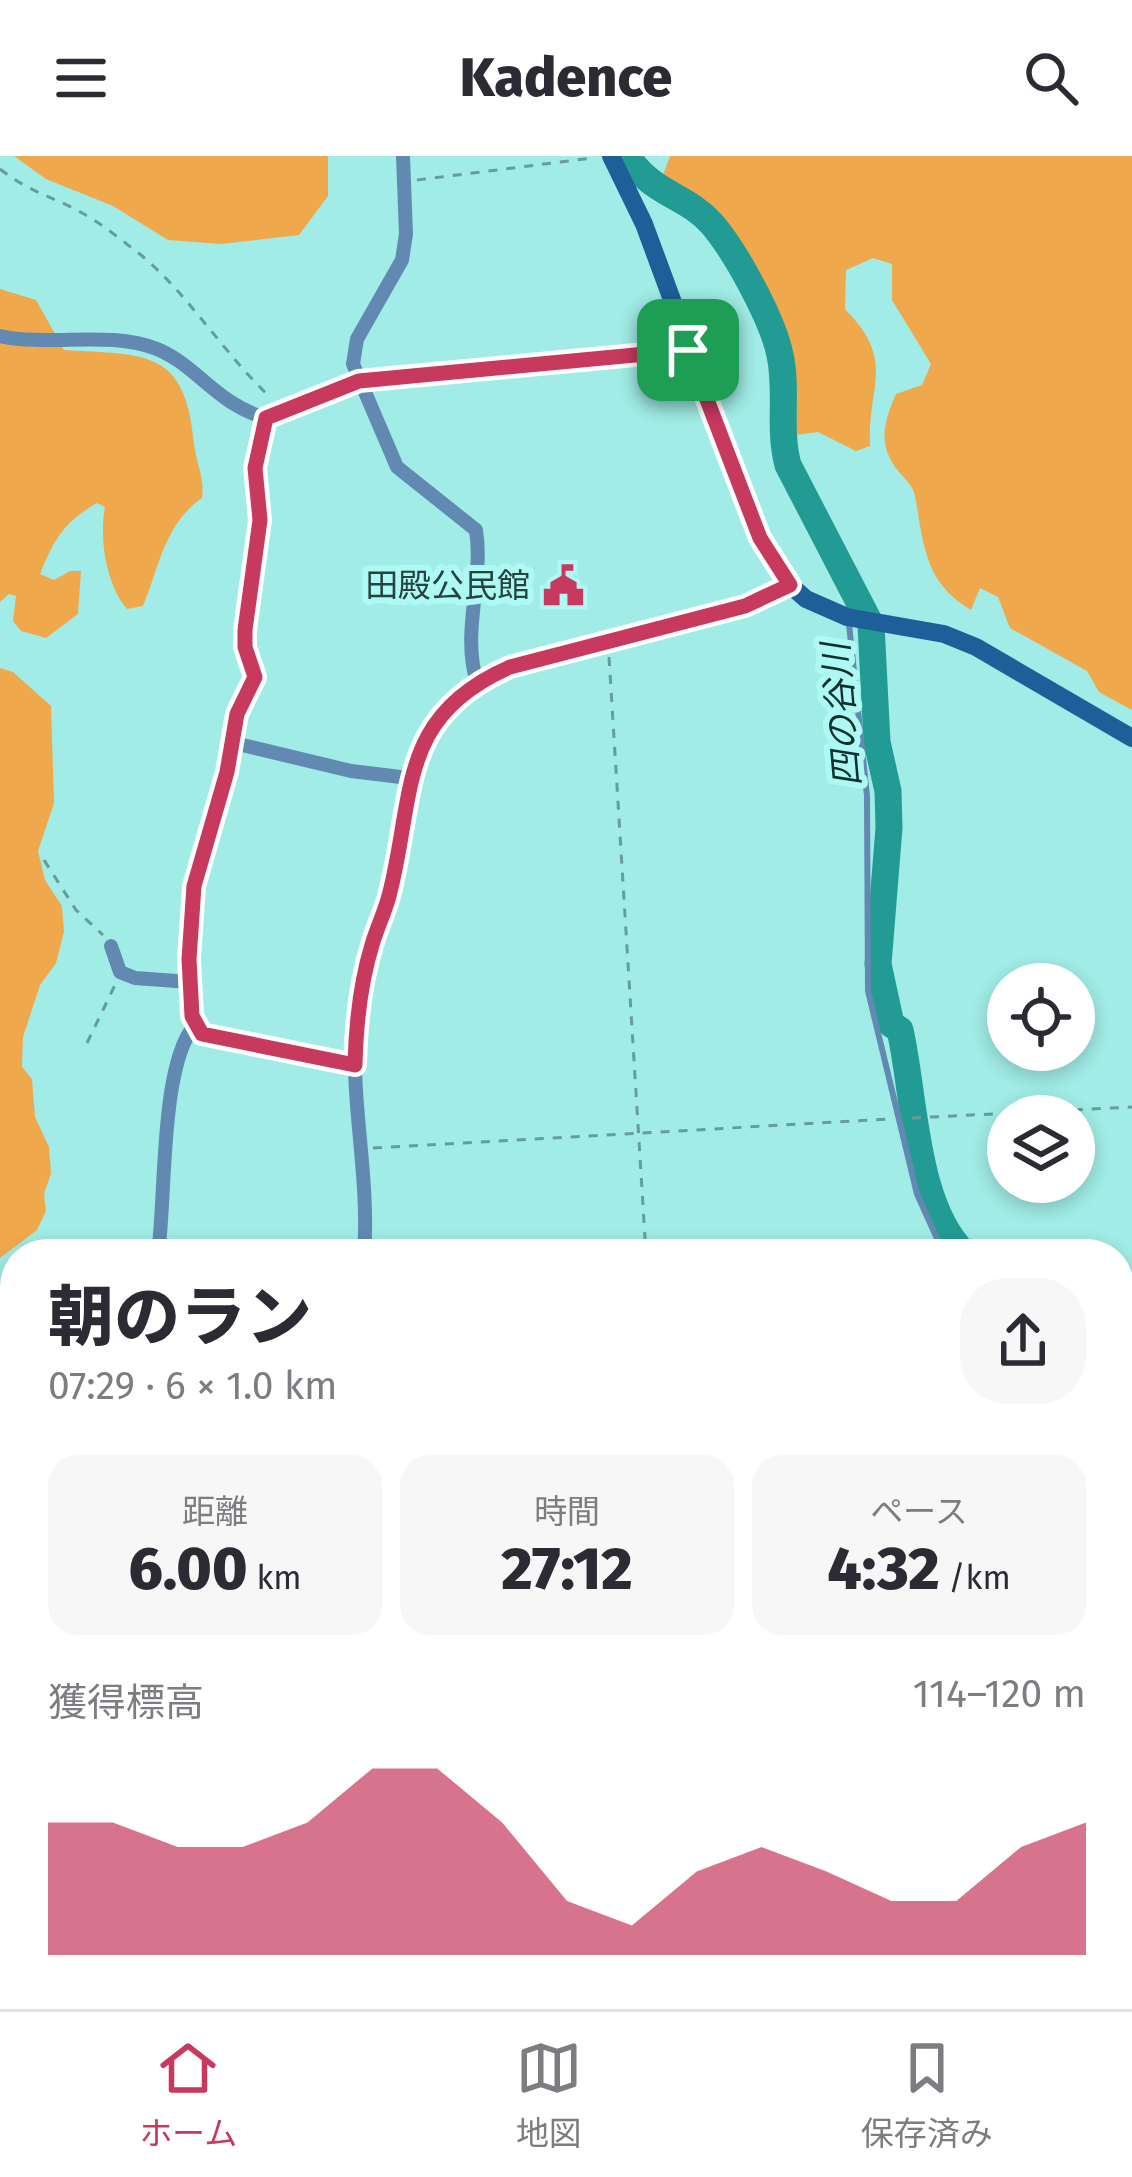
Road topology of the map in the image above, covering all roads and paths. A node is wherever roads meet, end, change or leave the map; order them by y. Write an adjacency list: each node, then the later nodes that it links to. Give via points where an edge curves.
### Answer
1 (403, 156): 5 (street)
2 (597, 156): 5 (path)
3 (611, 156): 7 (main road)
4 (0, 169): 9 (path, via 137,252)
5 (403, 182): 8 (street, via 402,260 353,348)
6 (0, 336): 9 (street, via 128,341 176,358 235,407)
7 (688, 350): 8 (path); 10 (main road, via 760,538)
8 (359, 381): 9 (street); 13 (street, via 397,467 476,530)
9 (273, 414): 15 (street, via 255,468 260,520 245,647 255,677)
10 (790, 585): 11 (main road); 12 (street, via 745,606)
11 (851, 617): 14 (main road, via 976,647); 25 (lane, via 867,796 866,975)
12 (604, 640): 13 (street); 26 (path)
13 (477, 682): 16 (street, via 438,722)
14 (1132, 738)
15 (234, 743): 16 (street); 20 (street, via 194,886)
16 (409, 778): 23 (street, via 394,879 362,986)
17 (44, 860): 18 (path)
18 (111, 946): 19 (street)
19 (120, 972): 20 (street); 22 (path)
20 (190, 982): 21 (street)
21 (194, 1026): 23 (street, via 213,1037); 28 (street, via 173,1085)
22 (87, 1043)
23 (355, 1065): 27 (street)
24 (1132, 1107): 25 (path)
25 (900, 1118): 26 (path); 31 (lane, via 917,1194)
26 (637, 1135): 27 (path); 30 (path)
27 (364, 1149): 29 (street)
28 (159, 1239)
29 (364, 1239)
30 (645, 1239)
31 (937, 1239)

